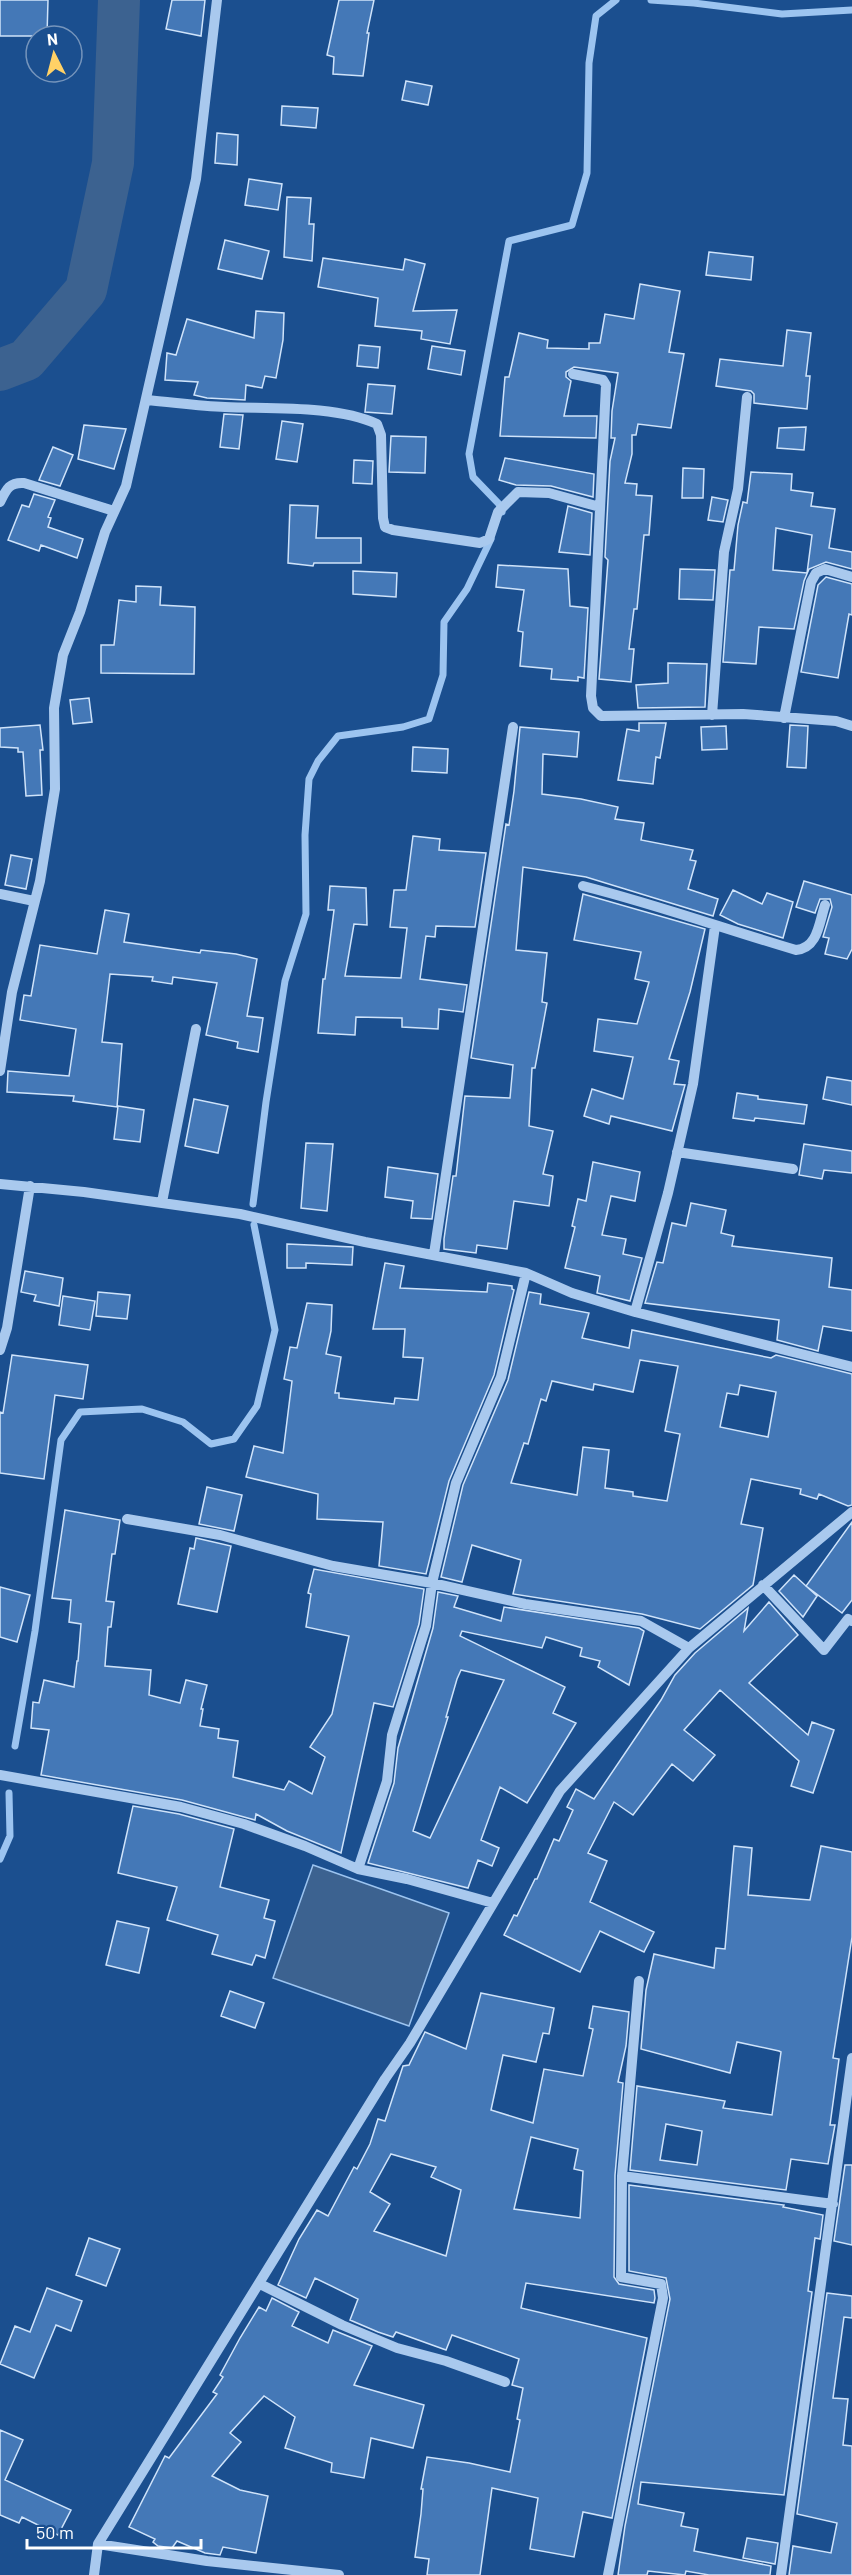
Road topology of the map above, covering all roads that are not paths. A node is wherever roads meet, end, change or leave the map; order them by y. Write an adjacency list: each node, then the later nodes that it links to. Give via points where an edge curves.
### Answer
1 (217, 0): 4 (street, via 196,179)
2 (573, 374): 6 (street, via 603,380 606,385)
3 (747, 397): 9 (street, via 738,489 724,552)
4 (146, 400): 6 (street, via 280,407 363,418 377,424 381,435 383,518 386,527 393,531 480,543 489,539 498,512 518,492 549,493); 7 (street, via 126,486)
5 (0, 502): 7 (street, via 8,486 24,483)
6 (600, 507): 9 (street, via 593,708 601,716)
7 (114, 511): 15 (street, via 63,655 54,708 55,789)
8 (852, 577): 10 (street, via 825,569 816,573 811,582)
9 (712, 715): 10 (street)
10 (784, 718): 11 (street, via 836,721)
11 (852, 726)
12 (513, 727): 25 (street)
13 (584, 886): 17 (street)
14 (0, 894): 15 (street)
15 (34, 901): 19 (street, via 12,992)
16 (825, 904): 17 (street, via 813,943 804,949)
17 (715, 926): 20 (street, via 699,1044)
18 (196, 1029): 24 (street)
19 (0, 1071)
20 (677, 1152): 21 (street); 27 (street)
21 (793, 1169)
22 (0, 1184): 23 (street)
23 (30, 1186): 24 (street); 28 (street)
24 (162, 1202): 25 (street)
25 (434, 1254): 26 (street)
26 (526, 1274): 27 (street); 32 (street, via 501,1377 456,1483)
27 (635, 1312): 29 (street)
28 (0, 1350)
29 (852, 1367)
30 (852, 1512): 33 (street)
31 (127, 1519): 32 (street, via 220,1534 333,1566)
32 (432, 1583): 35 (street, via 525,1604 641,1622); 37 (street, via 426,1626 392,1735 387,1781)
33 (763, 1585): 34 (street, via 824,1650 848,1619); 35 (street)
34 (852, 1621)
35 (689, 1648): 38 (street, via 560,1791)
36 (0, 1775): 37 (street, via 181,1807 244,1824)
37 (358, 1869): 38 (street)
38 (493, 1903): 43 (street)
39 (639, 1981): 41 (street)
40 (852, 2058): 42 (street)
41 (622, 2176): 42 (street); 48 (street, via 621,2277 661,2284 663,2298)
42 (833, 2204): 49 (street)
43 (260, 2284): 44 (street, via 397,2348); 45 (street)
44 (505, 2382)
45 (98, 2544): 46 (street); 47 (street)
46 (94, 2575)
47 (339, 2575)
48 (608, 2575)
49 (781, 2575)

